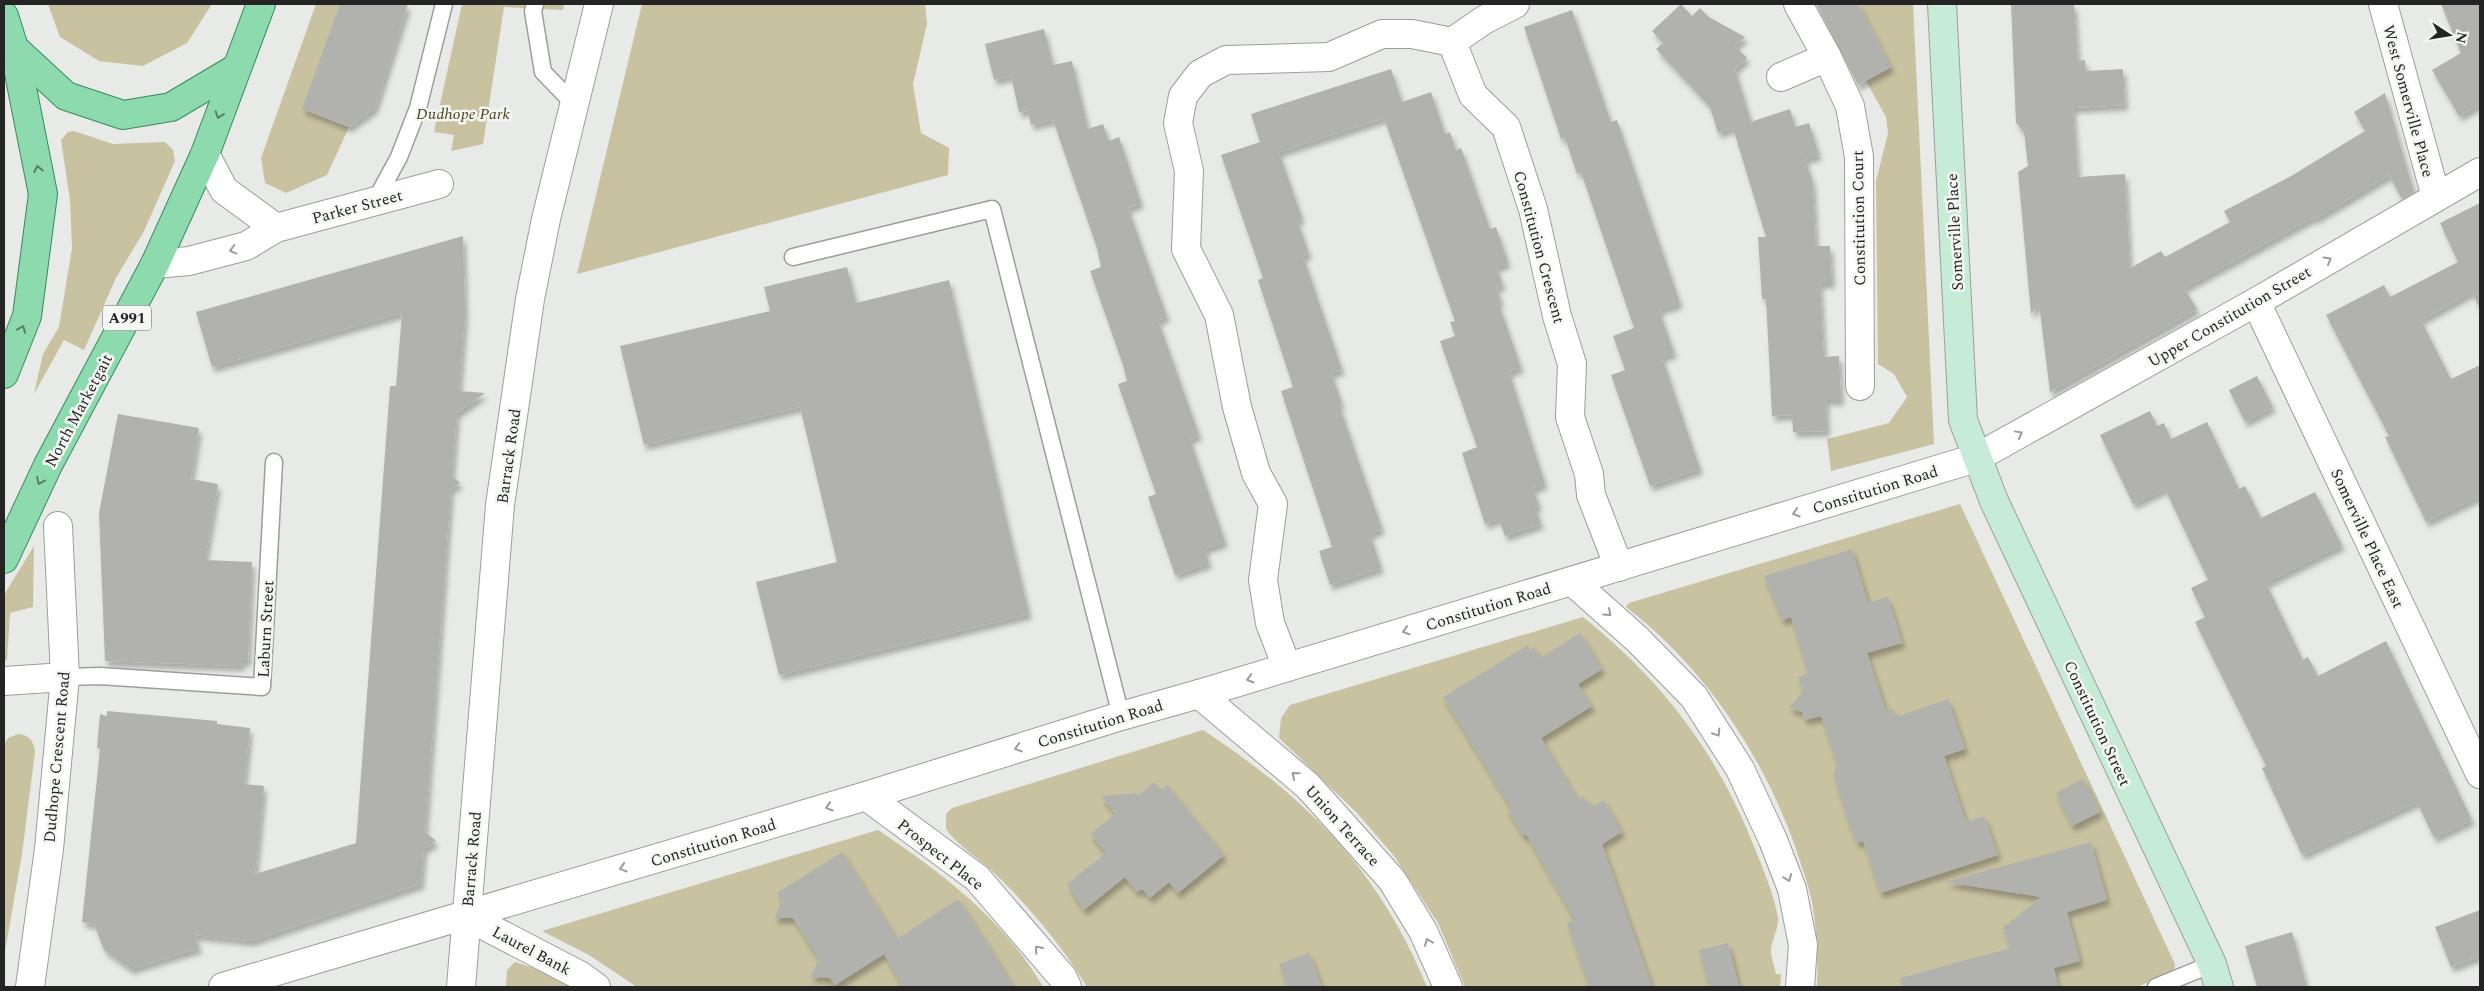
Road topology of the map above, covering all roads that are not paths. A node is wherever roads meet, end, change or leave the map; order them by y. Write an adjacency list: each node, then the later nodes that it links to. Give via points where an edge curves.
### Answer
1 (261, 4): 13 (main road, A991)
2 (444, 4): 20 (lane, via 418,108 399,157)
3 (535, 4): 15 (lane, via 533,11 543,72)
4 (600, 4): 15 (street, Barrack Road)
5 (1515, 4): 10 (street)
6 (1798, 4): 12 (street, Constitution Court)
7 (1942, 4): 27 (street, Somerville Place, via 1963,420)
8 (2383, 4): 19 (street, West Somerville Place)
9 (4, 16): 11 (main road)
10 (1452, 42): 31 (street, Constitution Crescent, via 1472,95 1506,126 1533,210 1557,316 1572,364 1570,417 1589,474 1591,495); 33 (street, via 1412,34 1382,34 1328,57 1226,60 1200,74 1183,96 1178,123 1190,170 1186,250 1219,315 1237,407 1256,473 1273,504 1264,580 1270,623)
11 (14, 48): 13 (main road, via 66,96 123,115 171,107); 25 (main road, one-way to 11, via 27,316 43,194)
12 (1828, 57): 14 (street); 26 (street, Constitution Court, via 1850,106 1859,157)
13 (235, 69): 16 (main road, North Marketgait / A991, one-way to 16)
14 (1781, 77)
15 (574, 104): 40 (street, Barrack Road, via 530,299 500,504)
16 (205, 154): 21 (street, via 224,190); 23 (main road, North Marketgait / A991)
17 (2480, 172): 19 (street, Upper Constitution Street)
18 (439, 184): 20 (street, Parker Street)
19 (2436, 197): 24 (street, Upper Constitution Street, one-way to 19)
20 (375, 201): 21 (street, Parker Street)
21 (276, 228): 23 (street, Parker Street, one-way to 23, via 246,246 189,261)
22 (793, 257): 37 (lane, via 992,209)
23 (155, 264): 30 (main road, North Marketgait / A991, one-way to 30, via 48,465)
24 (2256, 302): 27 (street, Upper Constitution Street, one-way to 24); 38 (street, Somerville Place East)
25 (4, 374)
26 (1860, 386)
27 (1976, 458): 31 (street, Constitution Road, one-way to 31); 41 (street, Constitution Street)
28 (274, 462): 34 (lane, Laburn Street, via 262,688 100,676)
29 (58, 526): 34 (street, Dudhope Crescent Road)
30 (4, 559)
31 (1619, 567): 32 (street, Constitution Road)
32 (1572, 581): 33 (street, Constitution Road, one-way to 33); 48 (street, one-way to 48, via 1638,639 1694,698 1740,768 1792,889 1803,945)
33 (1287, 668): 36 (street, Constitution Road, one-way to 36)
34 (65, 678): 35 (street); 42 (street, Dudhope Crescent Road, via 49,849)
35 (4, 681)
36 (1199, 694): 37 (street, Constitution Road); 47 (street, Union Terrace, one-way to 36, via 1423,931 1386,873 1308,786)
37 (1121, 716): 39 (street, Constitution Road, one-way to 39)
38 (2480, 774)
39 (866, 796): 40 (street, Constitution Road, one-way to 40); 46 (street, Prospect Place, one-way to 39, via 1063,978 977,878)
40 (466, 916): 43 (street, Constitution Road); 44 (street, Barrack Road); 45 (street, Laurel Bank)
41 (2216, 976): 49 (lane)
42 (30, 987)
43 (223, 987)
44 (461, 987)
45 (596, 987)
46 (1067, 987)
47 (1448, 987)
48 (1800, 987)
49 (2156, 987)

